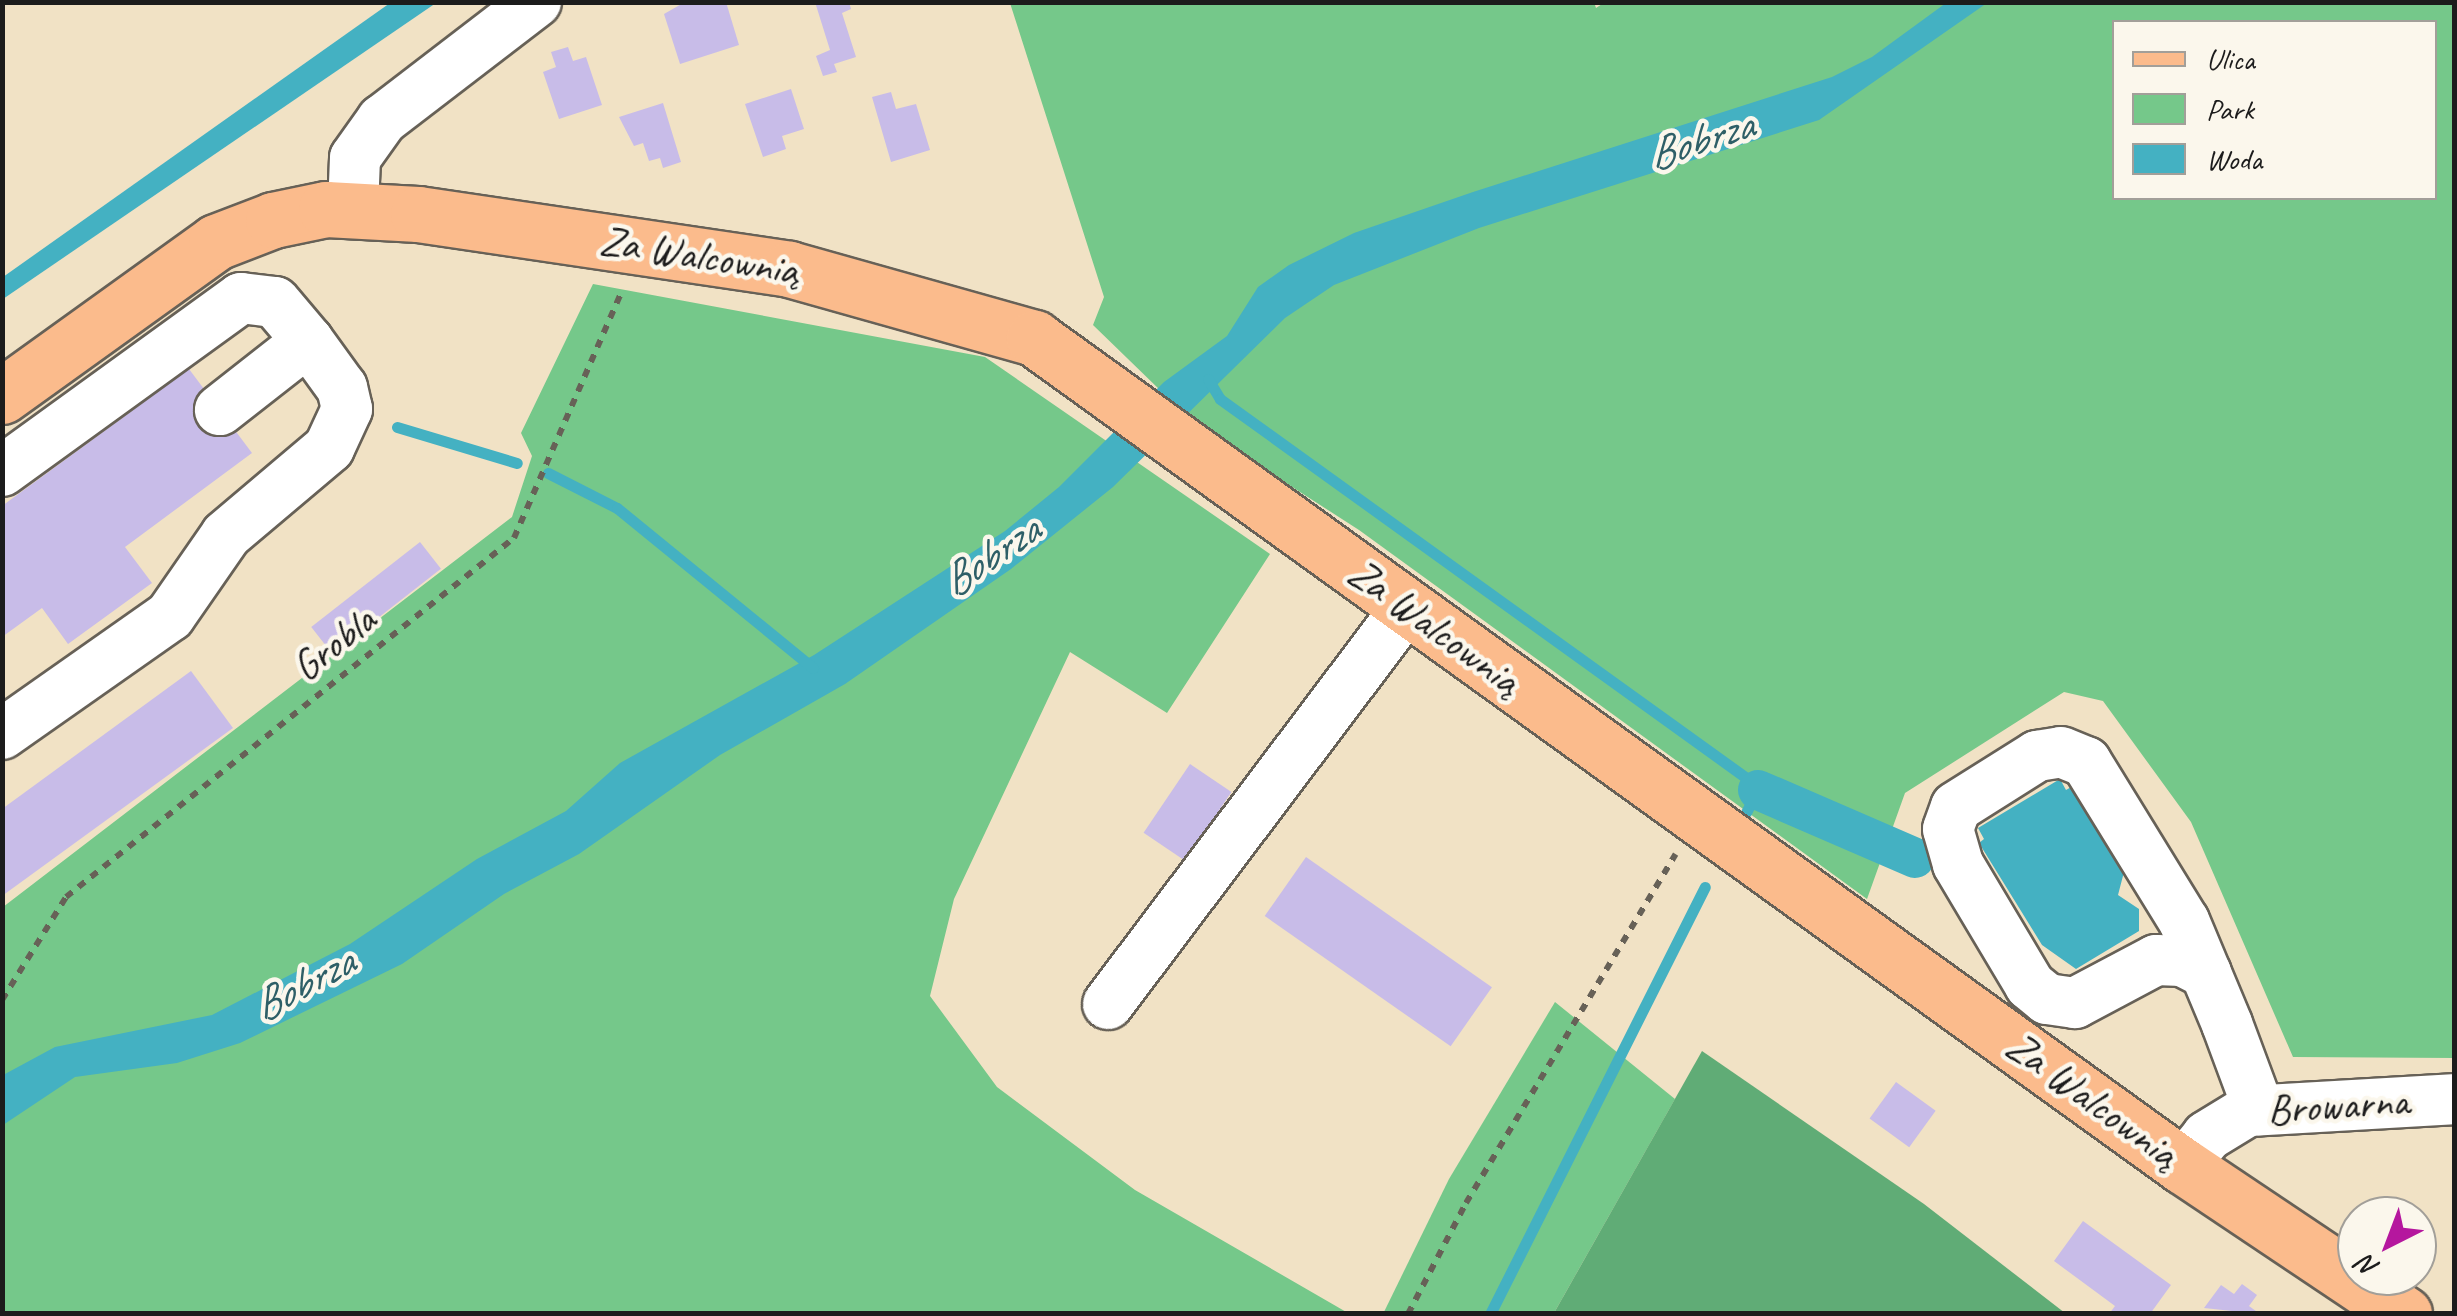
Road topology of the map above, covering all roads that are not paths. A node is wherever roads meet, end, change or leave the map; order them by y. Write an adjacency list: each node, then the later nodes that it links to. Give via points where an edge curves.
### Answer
1 (536, 2): 2 (street, via 382,120 355,158)
2 (353, 208): 4 (main road, Za Walcownią, via 272,220 216,242); 7 (main road, Za Walcownią, via 812,273 996,324 1072,360)
3 (308, 341): 5 (street); 6 (street, via 275,302 241,298); 8 (street, via 342,388 347,409 328,448 226,534 170,616)
4 (2, 396)
5 (220, 410)
6 (2, 471)
7 (1406, 607): 10 (street); 13 (main road, Za Walcownią)
8 (2, 734)
9 (2206, 974): 9 (street, via 2182,961 2156,960 2075,1003 2047,999 2030,985 1958,864 1948,829 1956,807 2037,756 2061,752 2086,762 2184,921); 12 (street)
10 (1108, 1004)
11 (2454, 1099): 12 (street, Browarna)
12 (2260, 1110): 13 (street, Browarna, via 2207,1136)
13 (2184, 1166): 14 (main road, Za Walcownią)
14 (2404, 1314)

